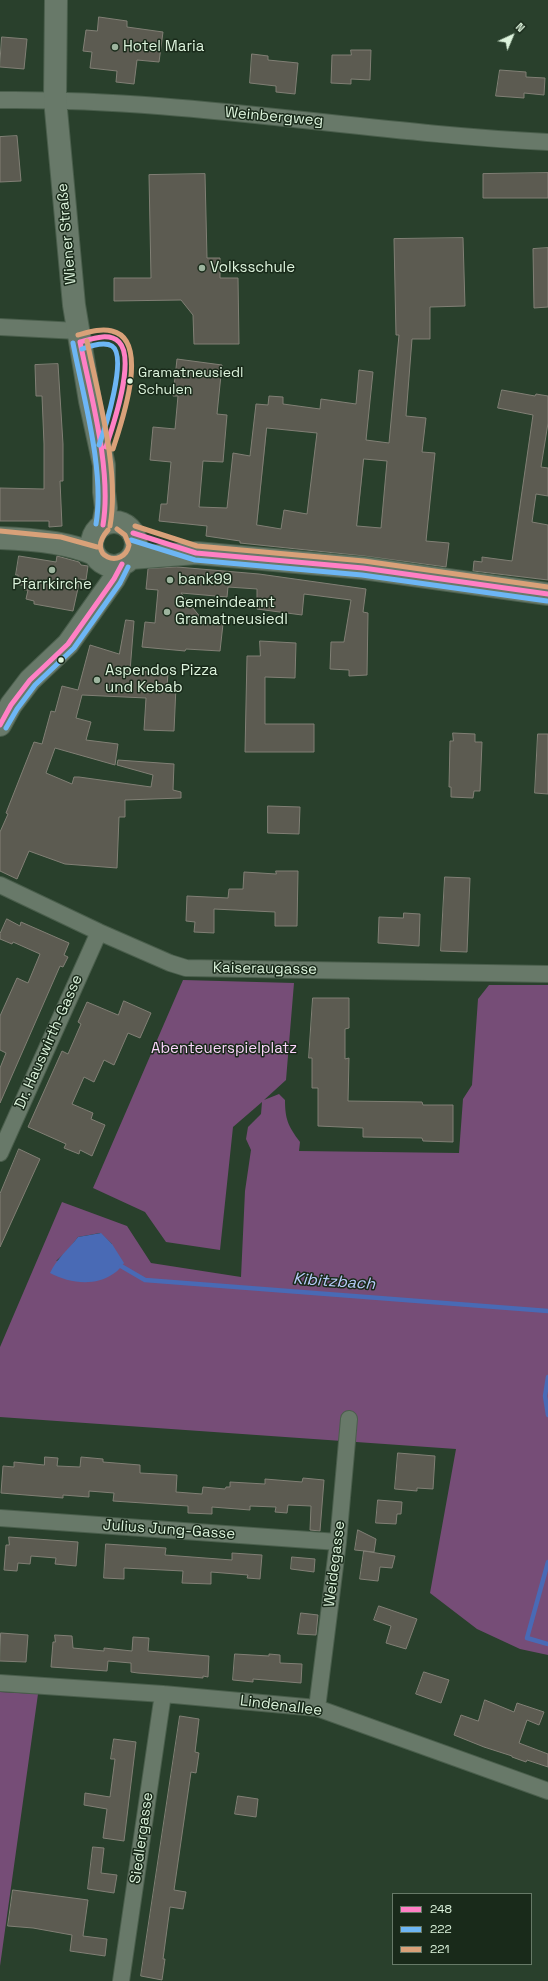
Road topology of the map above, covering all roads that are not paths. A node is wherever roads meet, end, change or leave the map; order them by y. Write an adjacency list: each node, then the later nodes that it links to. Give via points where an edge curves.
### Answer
1 (56, 0): 2 (main road, Wiener Straße)
2 (55, 99): 3 (street, Weinbergweg); 4 (street, Weinbergweg, via 262,115 491,139); 6 (main road, Wiener Straße, via 71,282)
3 (0, 100)
4 (548, 142)
5 (0, 327): 6 (street)
6 (78, 330): 7 (main road, Wiener Straße, via 90,401 104,465 113,490)
7 (113, 528): 9 (main road); 10 (main road); 11 (main road, via 92,543); 11 (main road, via 136,548)
8 (0, 538): 9 (main road)
9 (35, 540): 11 (main road, via 83,548)
10 (196, 553): 11 (main road); 12 (main road, via 363,568)
11 (112, 560): 13 (main road, via 100,575 88,614 68,644 19,693)
12 (548, 594)
13 (0, 725)
14 (0, 885): 15 (street, Kaiseraugasse)
15 (99, 932): 16 (street, Kaiseraugasse, via 186,968); 17 (street, Dr. Hauswirth-Gasse)
16 (548, 974)
17 (0, 1153)
18 (349, 1419): 20 (street, Weidegasse)
19 (0, 1518): 20 (street, Julius Jung-Gasse)
20 (338, 1542): 23 (street, Weidegasse)
21 (0, 1684): 22 (street, Lindenallee)
22 (163, 1694): 23 (street, Lindenallee); 25 (street, Siedlergasse)
23 (317, 1708): 24 (street, Lindenallee)
24 (548, 1791)
25 (120, 1981)

